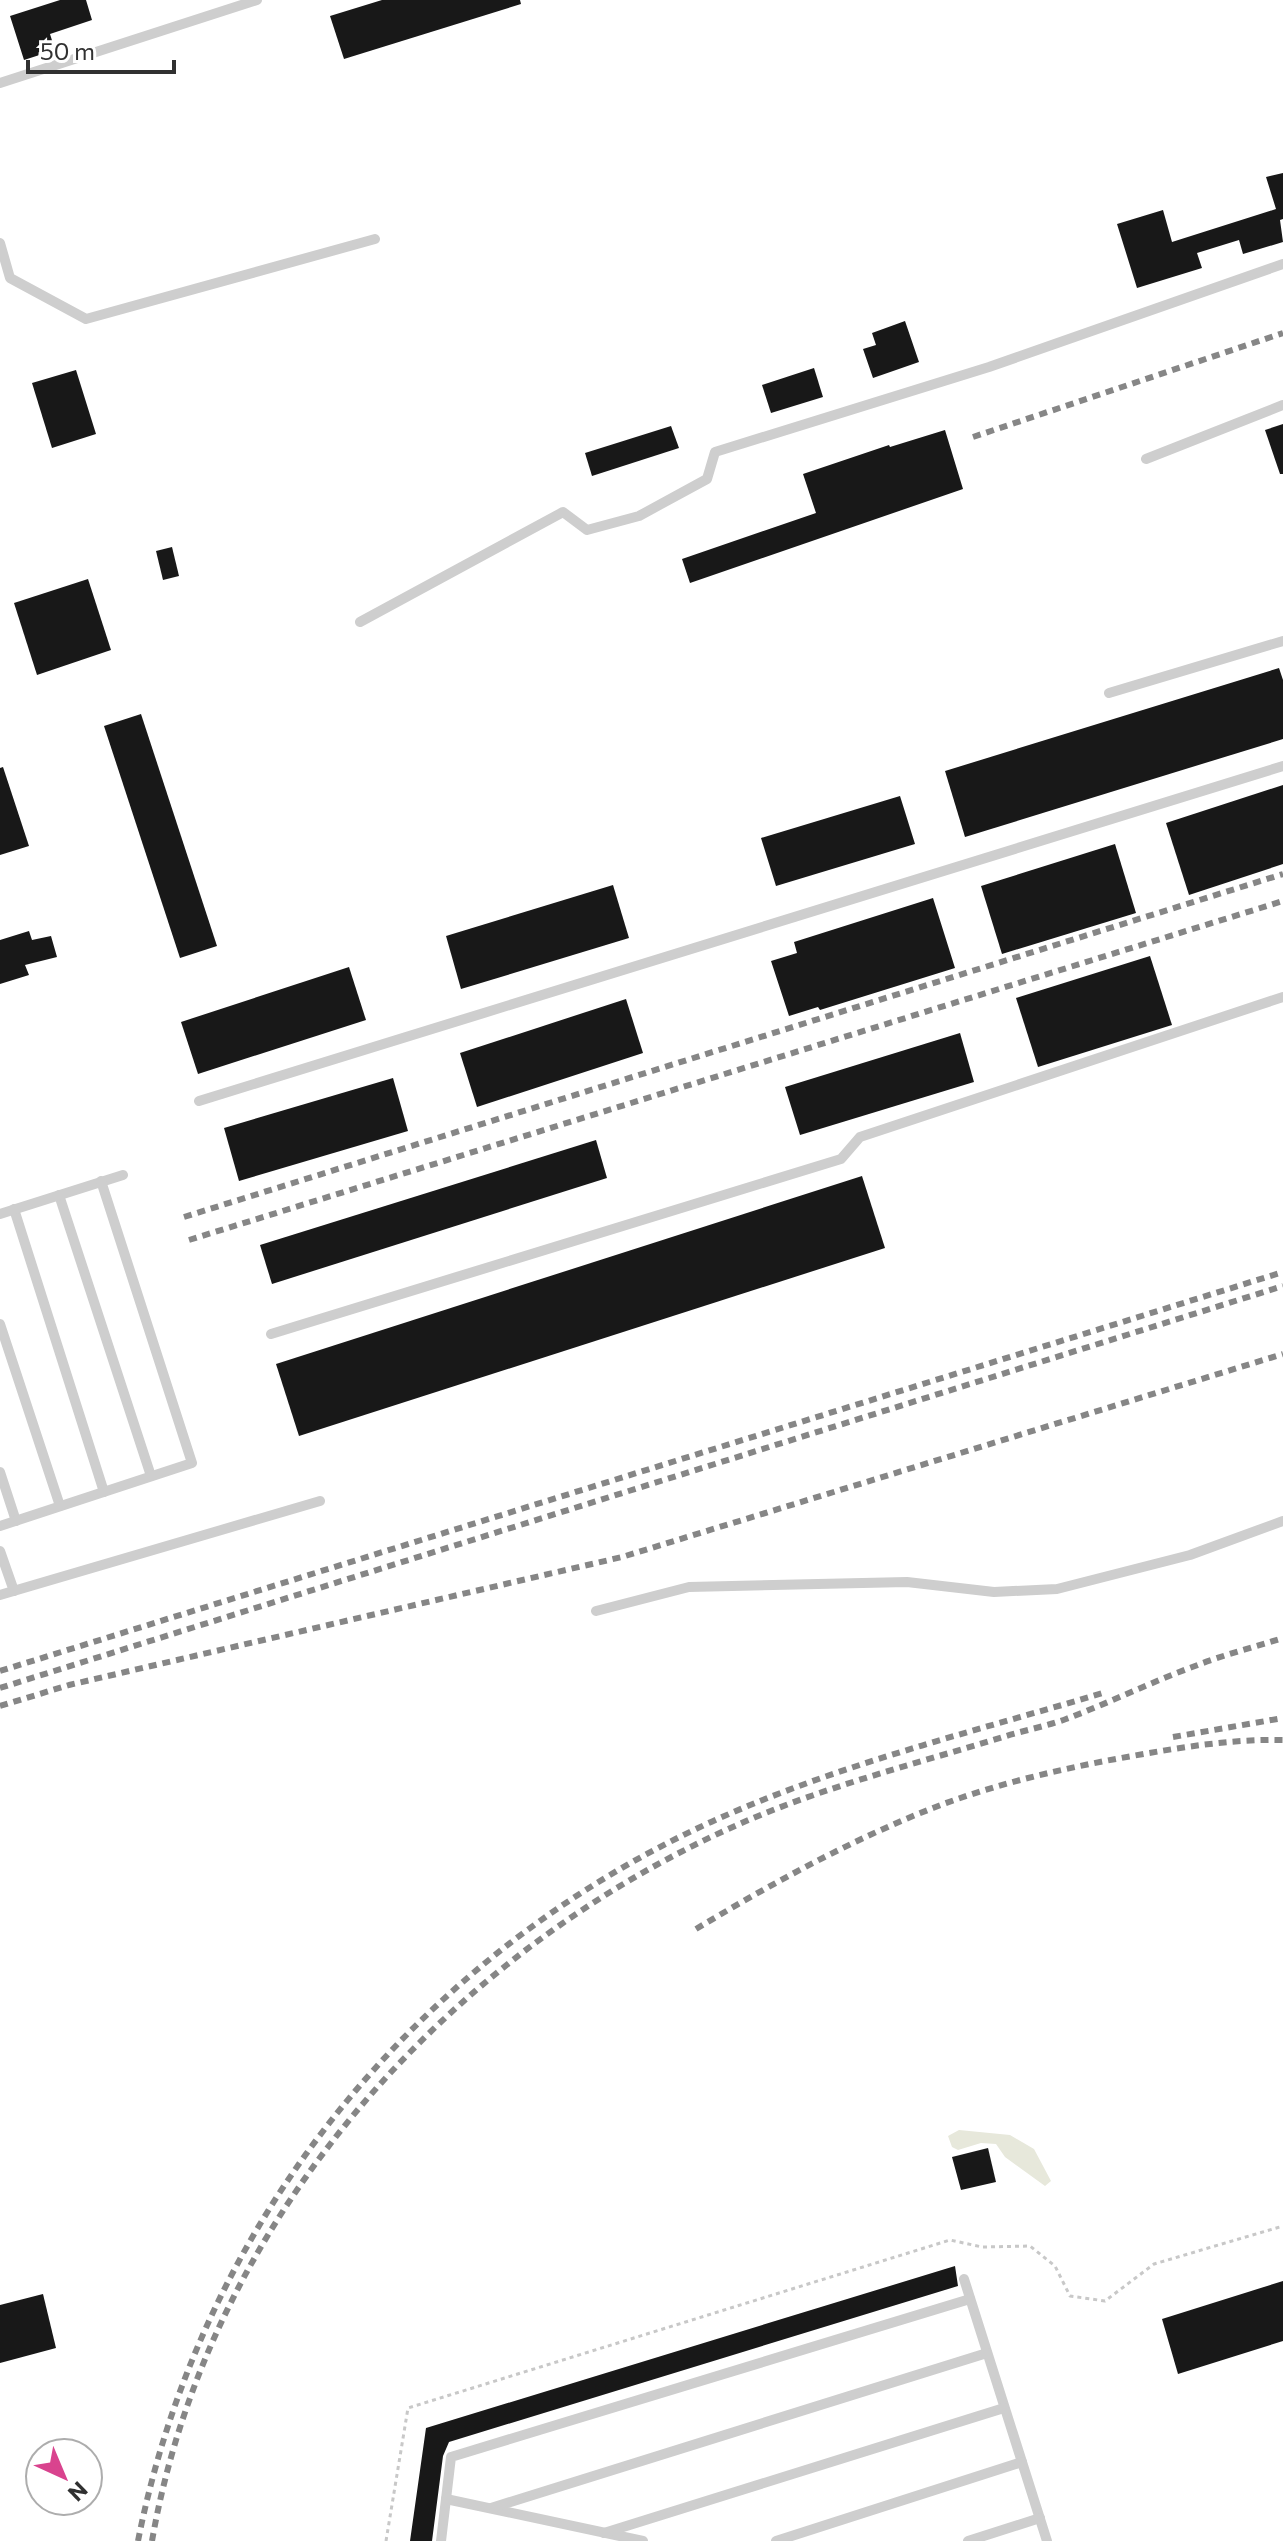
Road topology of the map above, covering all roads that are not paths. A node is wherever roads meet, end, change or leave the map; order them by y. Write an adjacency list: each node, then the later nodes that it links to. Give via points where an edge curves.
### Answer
1 (257, 0): 2 (lane)
2 (0, 83)
3 (375, 239): 4 (lane, via 86,319 10,278)
4 (0, 243)
5 (1283, 264): 8 (lane, via 989,367 715,452 707,479 639,516 587,530 563,512)
6 (1283, 405): 7 (lane)
7 (1146, 459)
8 (360, 622)
9 (1283, 641): 10 (lane)
10 (1109, 693)
11 (1283, 766): 13 (lane)
12 (1283, 997): 20 (lane, via 860,1137 841,1159)
13 (199, 1101)
14 (123, 1175): 15 (lane)
15 (101, 1181): 16 (lane); 22 (lane, via 192,1463)
16 (59, 1195): 17 (lane); 22 (lane)
17 (14, 1209): 18 (lane); 23 (lane)
18 (0, 1214)
19 (0, 1324): 25 (lane)
20 (271, 1334)
21 (0, 1472): 26 (lane)
22 (151, 1476): 23 (lane)
23 (104, 1492): 25 (lane)
24 (320, 1501): 30 (lane)
25 (60, 1506): 26 (lane)
26 (16, 1521): 28 (lane)
27 (1283, 1521): 32 (lane, via 1190,1555 1057,1589 994,1592 907,1582 689,1587)
28 (0, 1526)
29 (0, 1551): 30 (lane)
30 (14, 1591): 31 (lane)
31 (0, 1595)
32 (596, 1611)
33 (964, 2279): 34 (lane)
34 (970, 2299): 35 (lane); 38 (lane, via 451,2457)
35 (987, 2353): 36 (lane); 39 (lane)
36 (1004, 2408): 37 (lane); 41 (lane)
37 (1022, 2462): 40 (lane); 46 (lane)
38 (446, 2499): 39 (lane); 43 (lane)
39 (491, 2508): 41 (lane)
40 (1040, 2518): 47 (lane); 48 (lane)
41 (604, 2533): 42 (lane)
42 (627, 2538): 44 (lane); 45 (lane)
43 (441, 2541)
44 (615, 2541)
45 (643, 2541)
46 (776, 2541)
47 (968, 2541)
48 (1047, 2541)

